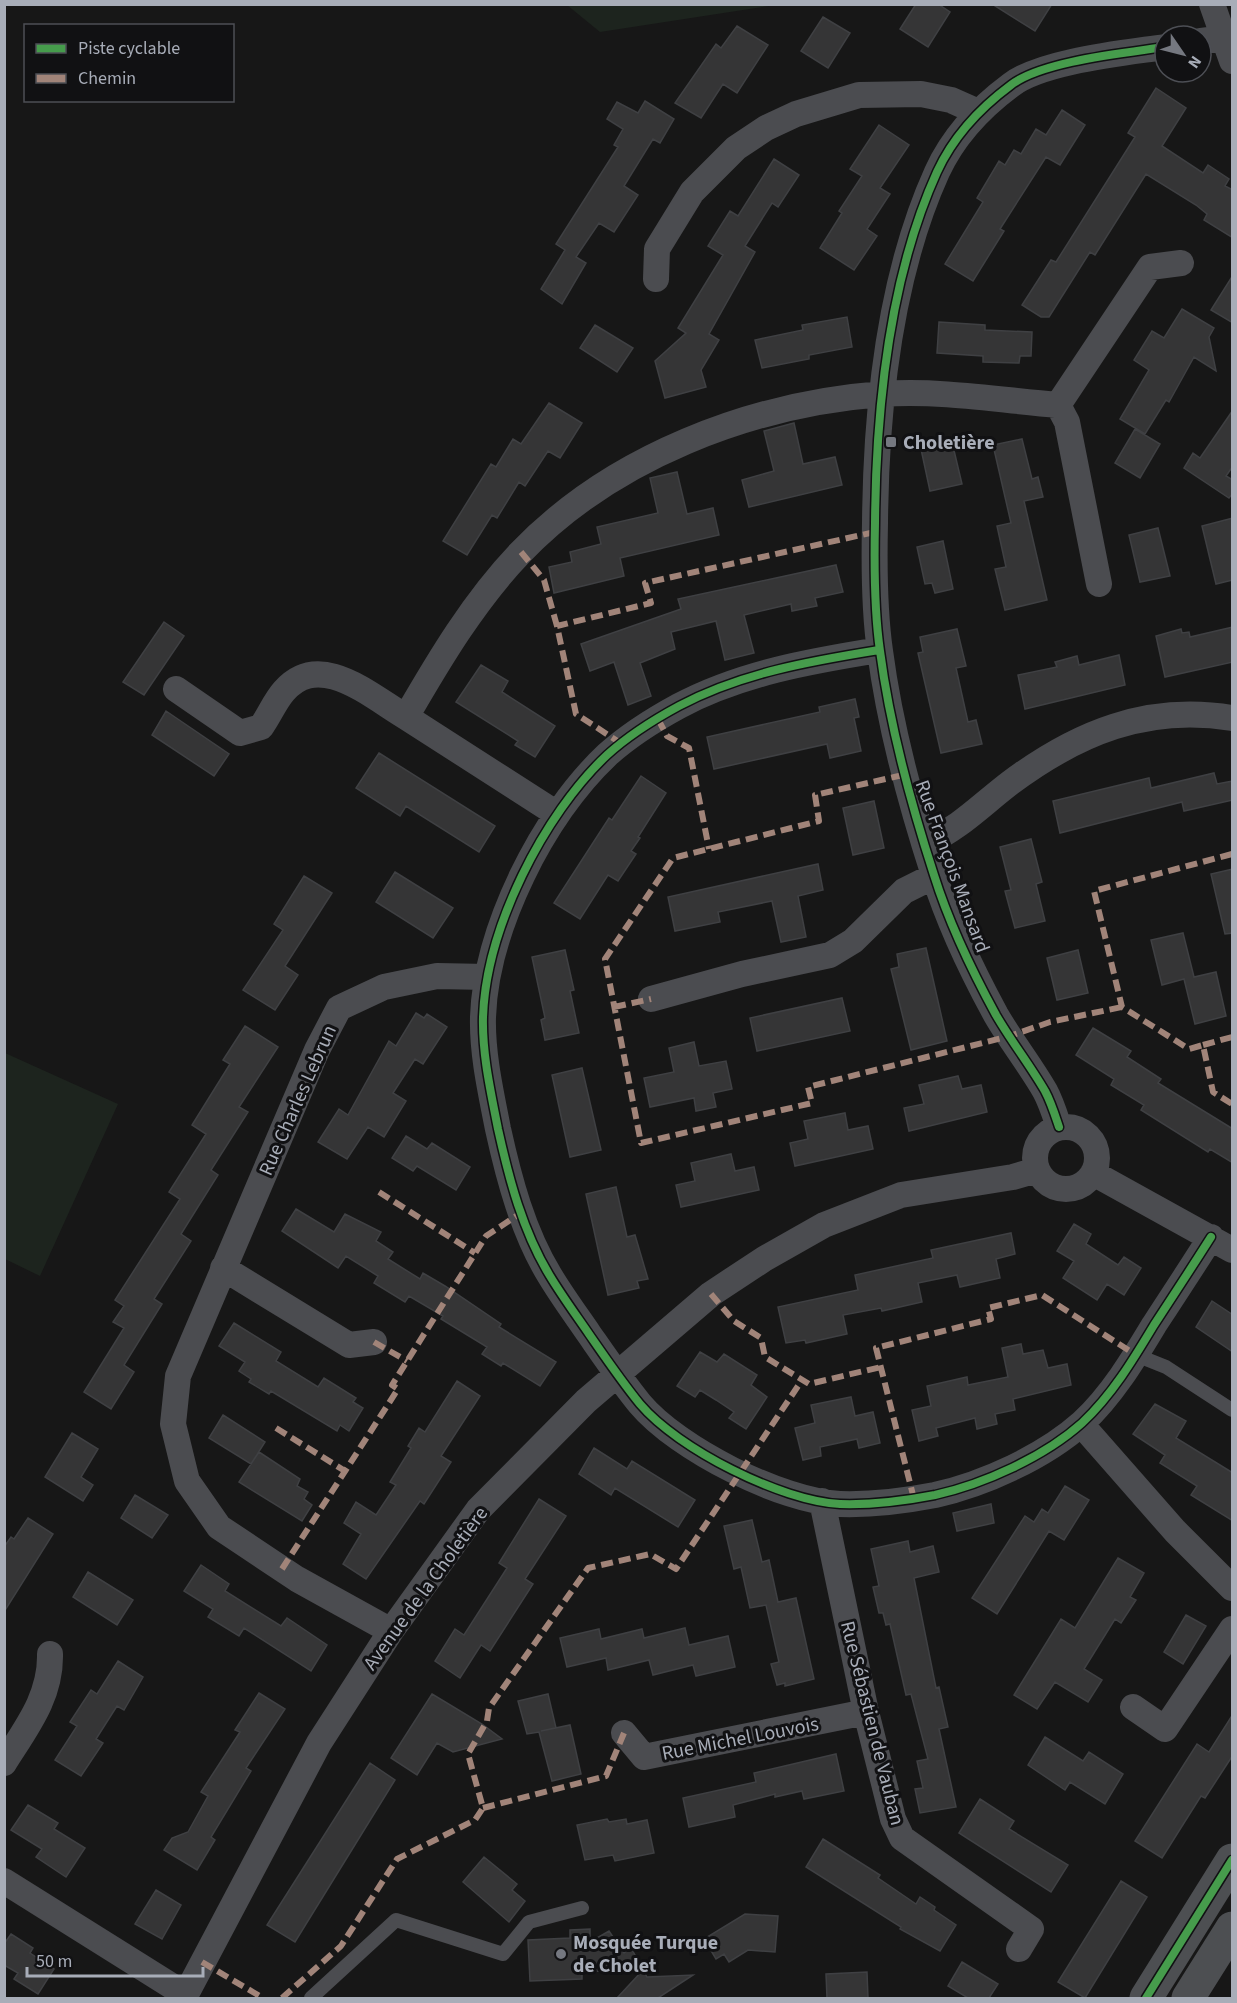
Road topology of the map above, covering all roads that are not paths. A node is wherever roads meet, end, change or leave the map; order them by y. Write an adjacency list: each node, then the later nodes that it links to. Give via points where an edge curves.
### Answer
1 (1212, 4): 2 (street)
2 (1223, 44)
3 (1153, 49): 4 (street, Rue François Mansard, via 1065,63 1014,82)
4 (978, 112): 6 (street, via 951,100 921,94 859,95 796,114 766,128 736,148 692,192 657,249); 7 (street, Rue François Mansard, via 957,137 923,209 900,284)
5 (1181, 263): 8 (street, via 1150,267)
6 (656, 279)
7 (882, 394): 8 (street); 10 (street, Rue François Mansard, via 874,571); 12 (street, via 826,400 747,417 674,446 601,487 521,552 496,579)
8 (1058, 405): 9 (street, via 1067,422)
9 (1100, 584)
10 (879, 650): 14 (street, via 739,680 680,705 607,755); 15 (street, Rue François Mansard, via 903,775)
11 (176, 689): 12 (street, via 240,733 261,727 284,691 305,674 332,673)
12 (406, 717): 14 (street)
13 (1233, 718): 15 (street, via 1178,715 1123,723 1081,737 1046,757 952,831)
14 (557, 814): 17 (street, via 524,872 504,918)
15 (925, 844): 16 (street, Rue François Mansard)
16 (934, 876): 18 (street, via 904,891 853,941 830,955); 19 (street, Rue François Mansard, via 997,1018 1046,1093)
17 (487, 977): 24 (street, Rue Charles Lebrun, via 437,976 384,987 339,1008); 27 (street, via 483,1021 490,1090 521,1213 548,1273)
18 (651, 999)
19 (1059, 1126): 20 (street, via 1038,1143 1034,1152); 21 (street, via 1088,1135 1097,1153)
20 (1037, 1170): 21 (street, via 1050,1185 1069,1189 1079,1186); 27 (street, Avenue de la Choletière, via 901,1195 824,1225 711,1294)
21 (1093, 1173): 22 (street)
22 (1211, 1238): 23 (street); 26 (street)
23 (1233, 1251)
24 (223, 1268): 25 (street, via 349,1346); 33 (street, Rue Charles Lebrun, via 177,1376 172,1424 187,1481 219,1527 297,1579)
25 (374, 1342)
26 (1136, 1355): 28 (lane, via 1166,1367); 29 (street, via 1117,1384)
27 (618, 1374): 30 (street, via 642,1406 675,1434 728,1469); 33 (street, Avenue de la Choletière, via 478,1510)
28 (1233, 1410)
29 (1081, 1424): 30 (street, via 1019,1465 960,1489 906,1501); 31 (street, via 1175,1531)
30 (822, 1501): 36 (street, Rue Sébastien de Vauban)
31 (1233, 1588)
32 (1233, 1629): 35 (street, via 1165,1729)
33 (391, 1631): 44 (street, Avenue de la Choletière, via 319,1743)
34 (50, 1654): 38 (street, via 48,1688)
35 (1132, 1707)
36 (866, 1712): 37 (street, Rue Michel Louvois, via 644,1757); 43 (street, Rue Sébastien de Vauban, via 892,1818 902,1838 1031,1929)
37 (624, 1734)
38 (4, 1763)
39 (1233, 1860): 46 (main road)
40 (4, 1881): 44 (street)
41 (582, 1908): 45 (lane, via 529,1922 502,1954 396,1920)
42 (1233, 1928): 47 (main road)
43 (1018, 1949)
44 (185, 1996)
45 (311, 1998)
46 (1146, 1998)
47 (1188, 1998)

